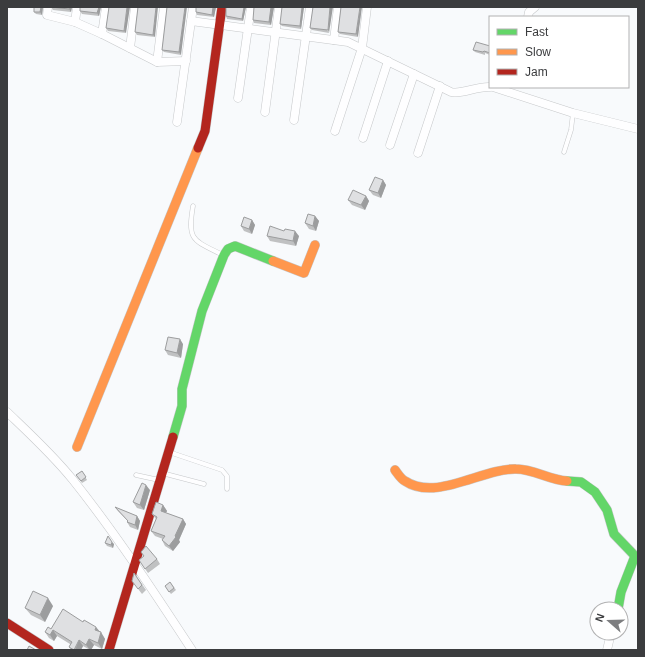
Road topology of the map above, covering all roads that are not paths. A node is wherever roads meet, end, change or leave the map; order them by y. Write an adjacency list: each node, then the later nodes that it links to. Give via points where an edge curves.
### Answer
1 (48, 7): 16 (street, via 47,15)
2 (77, 7): 16 (street)
3 (106, 7): 20 (street)
4 (135, 7): 23 (street)
5 (164, 7): 27 (street)
6 (193, 7): 15 (street)
7 (222, 7): 17 (main road)
8 (251, 7): 18 (street)
9 (280, 7): 19 (street)
10 (310, 7): 21 (street)
11 (338, 7): 22 (street)
12 (367, 7): 24 (street)
13 (535, 7): 14 (street)
14 (528, 16)
15 (191, 21): 17 (street); 25 (street)
16 (75, 22): 20 (street)
17 (219, 24): 18 (street); 47 (main road, via 205,130)
18 (248, 28): 19 (street); 32 (street)
19 (276, 32): 21 (street); 33 (street)
20 (102, 34): 23 (street)
21 (306, 36): 22 (street); 35 (street)
22 (334, 40): 24 (street)
23 (130, 48): 27 (street)
24 (362, 48): 26 (street); 38 (street)
25 (186, 61): 27 (street); 36 (street)
26 (388, 61): 28 (street); 39 (street)
27 (157, 62)
28 (414, 74): 29 (street); 40 (street)
29 (440, 86): 30 (street, via 455,93); 41 (street)
30 (489, 87)
31 (503, 88): 34 (street)
32 (238, 98)
33 (265, 112)
34 (573, 113): 37 (street); 42 (lane)
35 (294, 120)
36 (177, 122)
37 (638, 129)
38 (335, 131)
39 (363, 138)
40 (390, 145)
41 (418, 152)
42 (564, 152)
43 (193, 206): 45 (lane, via 190,224 193,237)
44 (315, 244): 45 (main road, via 304,273 235,246 228,249)
45 (224, 255): 48 (main road, via 202,311 182,389 182,406)
46 (7, 412): 54 (street, via 43,446 72,480)
47 (77, 447)
48 (169, 452): 51 (main road); 53 (lane, via 222,470 227,476)
49 (395, 470): 55 (main road, via 406,483 424,488 454,484 512,468 586,483 602,501 611,518 614,534 635,556)
50 (136, 475): 51 (lane)
51 (161, 476): 52 (lane); 54 (main road)
52 (204, 484)
53 (227, 490)
54 (135, 564): 58 (main road); 59 (street)
55 (619, 601)
56 (7, 623): 57 (main road)
57 (49, 650)
58 (109, 650)
59 (192, 650)

